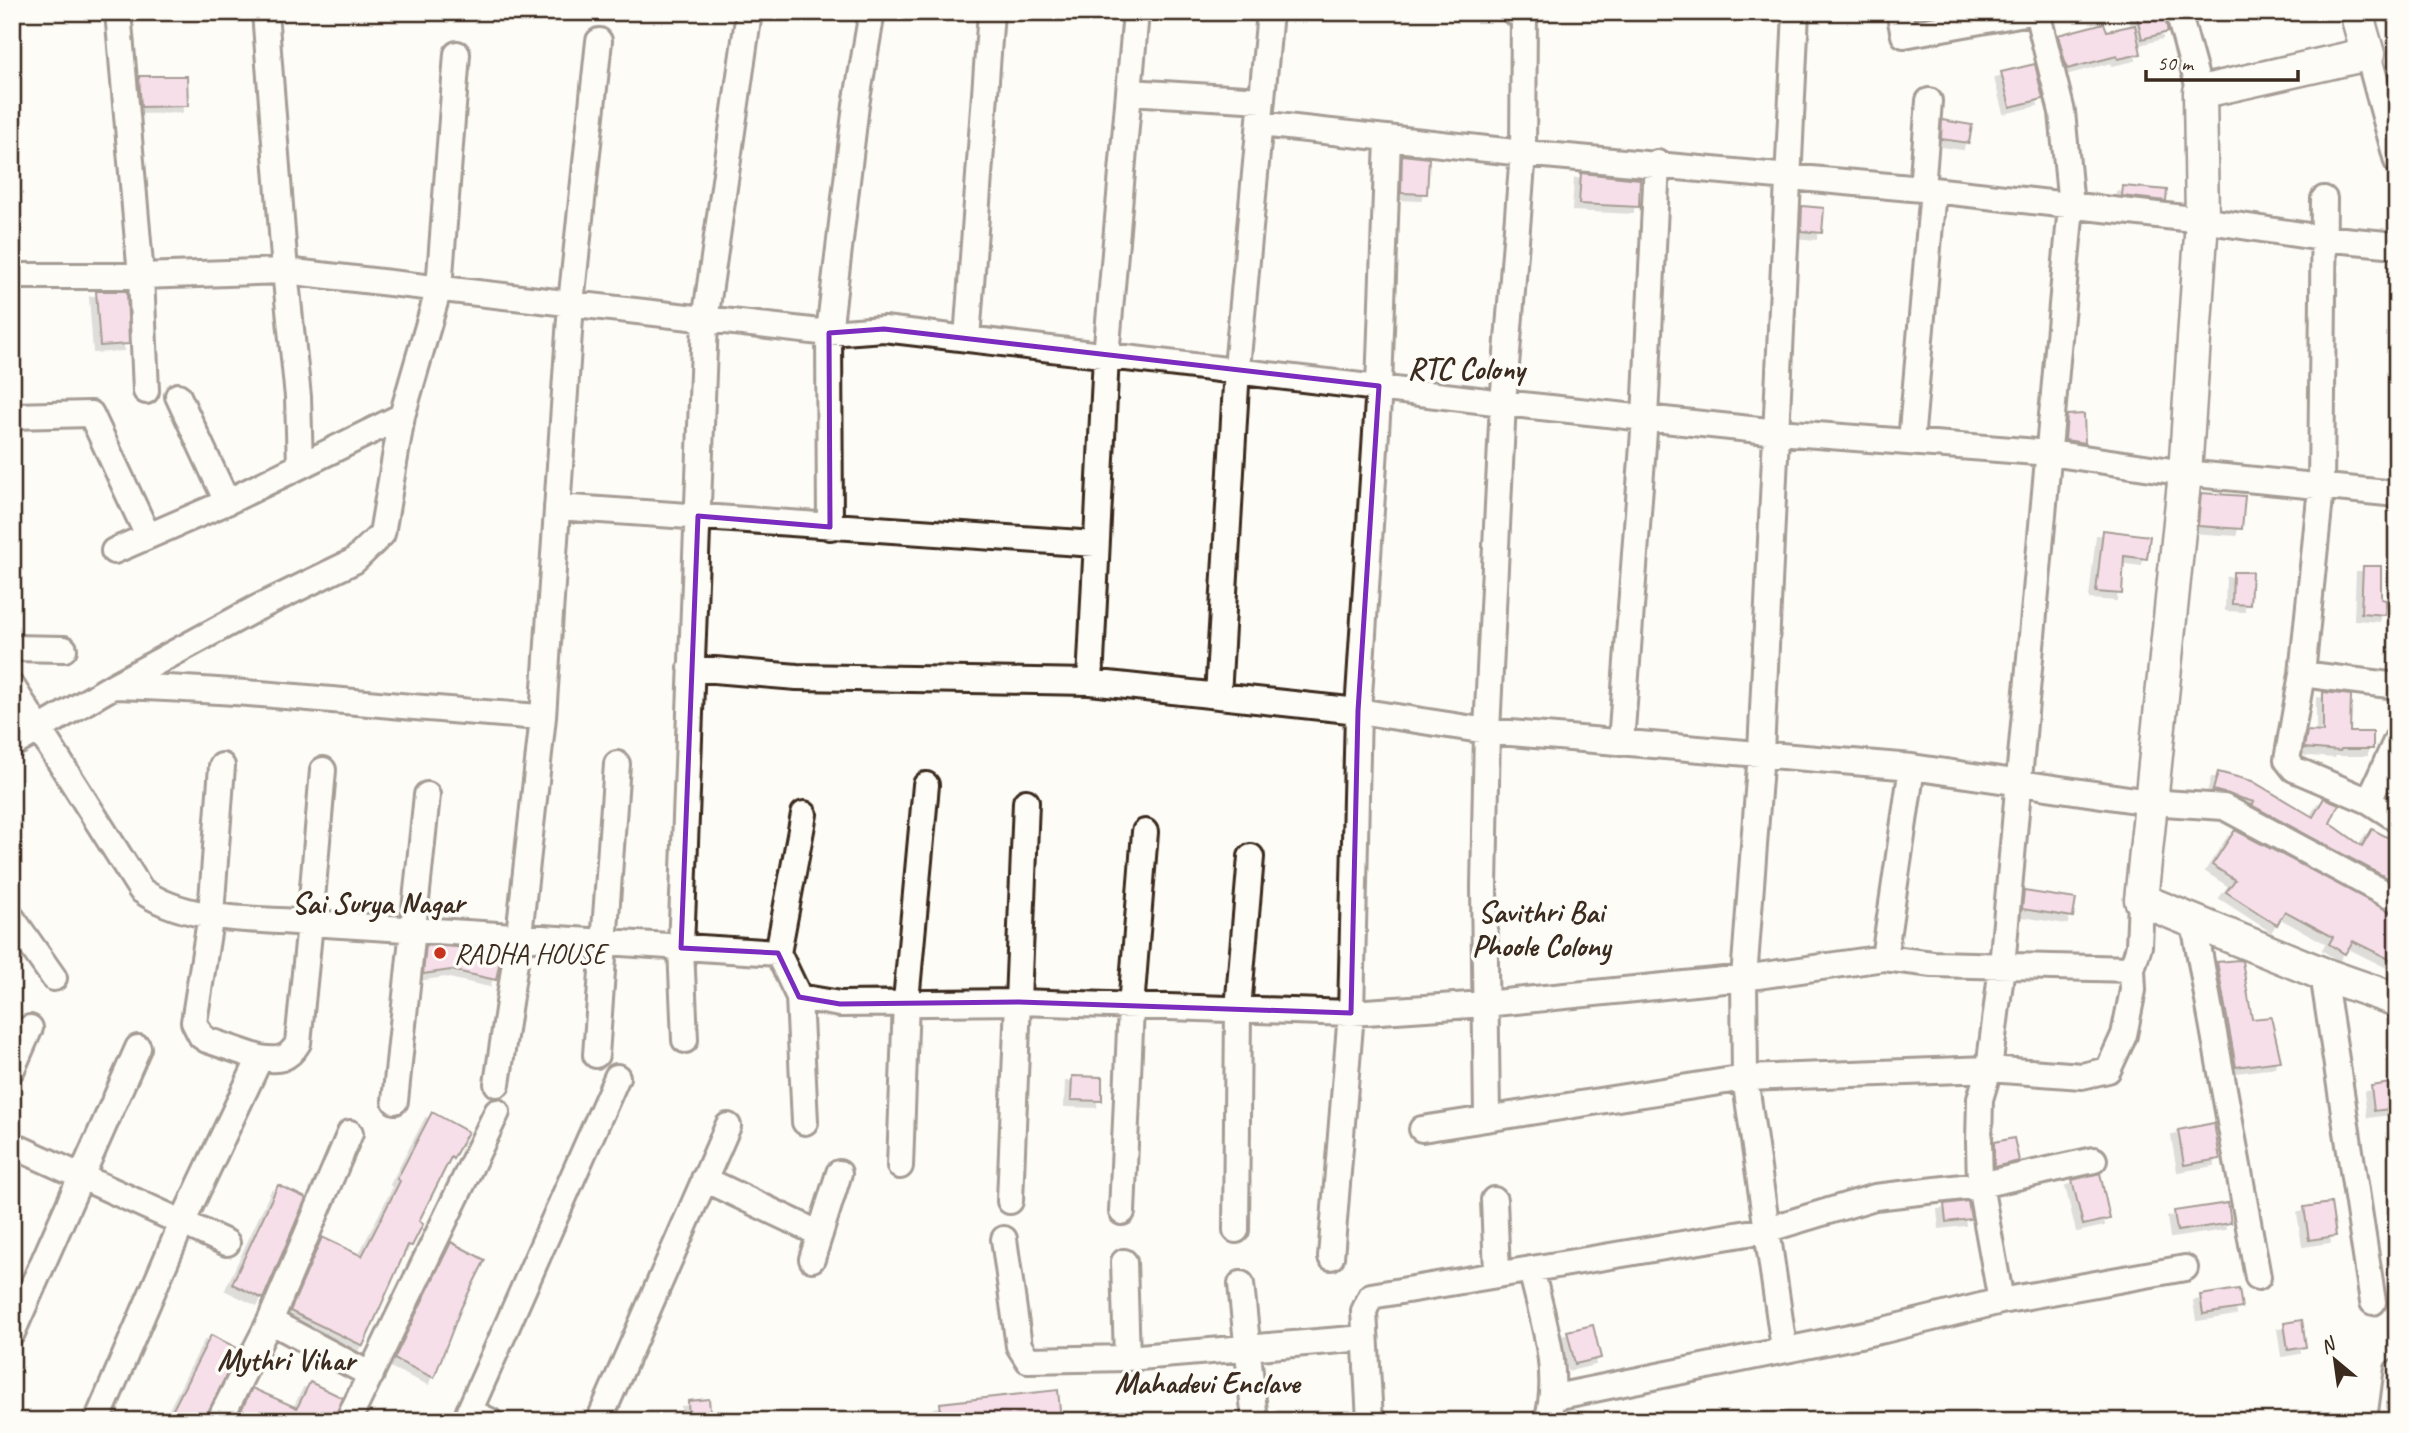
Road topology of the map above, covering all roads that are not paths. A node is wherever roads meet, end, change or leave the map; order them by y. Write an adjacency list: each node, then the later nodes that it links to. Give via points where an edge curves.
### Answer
1 (118, 12): 35 (street)
2 (265, 12): 33 (street)
3 (749, 12): 38 (street)
4 (872, 12): 39 (street, via 856,105)
5 (991, 12): 40 (street)
6 (1136, 12): 18 (street)
7 (1270, 12): 21 (street)
8 (1796, 12): 26 (street)
9 (1899, 12): 10 (street, via 1904,35)
10 (2030, 12)
11 (2037, 12): 29 (street, via 2062,112)
12 (2178, 12): 19 (street)
13 (2356, 12): 17 (street)
14 (1521, 13): 23 (street)
15 (599, 41): 37 (street)
16 (457, 54): 36 (street)
17 (2368, 54): 19 (street); 24 (street)
18 (1129, 92): 21 (street); 41 (street)
19 (2200, 92): 30 (street)
20 (1929, 101): 27 (street)
21 (1261, 112): 22 (street); 42 (street)
22 (1388, 138): 23 (street); 43 (street)
23 (1523, 153): 25 (street); 46 (street)
24 (2397, 161)
25 (1657, 163): 26 (street); 49 (street)
26 (1786, 177): 27 (street); 50 (street)
27 (1927, 189): 29 (street); 51 (street)
28 (2324, 199): 31 (street)
29 (2071, 206): 30 (street); 52 (street)
30 (2202, 220): 31 (street); 54 (street)
31 (2322, 238): 32 (street); 55 (street)
32 (2397, 245)
33 (285, 271): 35 (street); 36 (street); 53 (street, via 299,397)
34 (12, 276): 35 (street)
35 (141, 276): 44 (street)
36 (439, 288): 37 (street); 48 (street)
37 (571, 303): 38 (street); 58 (street)
38 (705, 321): 39 (street); 59 (street)
39 (829, 333): 40 (street, via 884,329); 60 (street)
40 (967, 339): 41 (street)
41 (1106, 356): 42 (street); 62 (street)
42 (1237, 368): 43 (street); 72 (street)
43 (1379, 386): 46 (street); 73 (street)
44 (146, 391)
45 (178, 396): 57 (street)
46 (1503, 402): 49 (street); 76 (street)
47 (12, 416): 61 (street, via 91,414)
48 (402, 416): 53 (street); 69 (street, via 382,534 369,549 354,561)
49 (1645, 418): 50 (street); 78 (street)
50 (1778, 432): 51 (street); 80 (street)
51 (1911, 442): 52 (street)
52 (2050, 453): 54 (street); 85 (street)
53 (300, 466): 57 (street)
54 (2185, 473): 55 (street); 90 (street)
55 (2321, 488): 56 (street); 67 (street)
56 (2397, 494)
57 (227, 502): 61 (street)
58 (557, 507): 59 (street); 74 (street)
59 (698, 516): 60 (street); 66 (street)
60 (830, 527): 62 (street)
61 (148, 536): 63 (street)
62 (1095, 544): 68 (street)
63 (114, 551)
64 (12, 648): 65 (street)
65 (64, 649)
66 (691, 668): 68 (street, via 797,677); 104 (street)
67 (2302, 674): 70 (street); 88 (street, via 2287,761 2294,769)
68 (1090, 682): 72 (street)
69 (113, 686): 74 (street, via 215,689); 75 (street)
70 (2397, 686)
71 (13, 688): 75 (street)
72 (1218, 696): 73 (street)
73 (1358, 711): 76 (street); 119 (street)
74 (543, 717): 102 (street)
75 (38, 730): 79 (street); 97 (street, via 141,890 160,904)
76 (1487, 731): 78 (street); 116 (street)
77 (2397, 739): 88 (street)
78 (1621, 743): 80 (street)
79 (12, 745)
80 (1761, 752): 83 (street); 111 (street)
81 (617, 764): 103 (street)
82 (222, 766): 97 (street)
83 (1912, 767): 85 (street); 106 (street)
84 (323, 770): 99 (street)
85 (2018, 784): 90 (street); 107 (street)
86 (926, 785): 114 (street)
87 (427, 796): 101 (street)
88 (2369, 801): 92 (street)
89 (1026, 802): 115 (street)
90 (2149, 802): 95 (street, via 2224,807); 96 (street)
91 (804, 814): 105 (street)
92 (2397, 818)
93 (1145, 832): 117 (street)
94 (1251, 857): 118 (street)
95 (2394, 892)
96 (2141, 900): 100 (street); 108 (street)
97 (211, 914): 99 (street); 124 (street, via 194,1022 207,1040)
98 (12, 918): 110 (street)
99 (310, 923): 101 (street); 124 (street, via 298,1043 282,1060)
100 (2194, 923): 109 (street); 159 (street)
101 (413, 931): 102 (street); 130 (street)
102 (519, 935): 103 (street); 129 (street)
103 (603, 941): 104 (street); 123 (street)
104 (681, 948): 105 (street); 121 (street)
105 (778, 953): 112 (street)
106 (1884, 958): 107 (street); 111 (street)
107 (2002, 967): 108 (street); 126 (street)
108 (2132, 969): 126 (street, via 2133,990 2124,1035 2108,1070 2082,1076)
109 (2323, 974): 113 (street); 162 (street)
110 (54, 978)
111 (1744, 978): 116 (street); 128 (street)
112 (799, 997): 114 (street, via 840,1004); 133 (street)
113 (2397, 1000)
114 (906, 1001): 115 (street); 139 (street)
115 (1020, 1002): 117 (street); 145 (street)
116 (1485, 1004): 119 (street); 132 (street)
117 (1131, 1007): 118 (street); 146 (street)
118 (1238, 1009): 119 (street); 148 (street)
119 (1351, 1013): 153 (street)
120 (30, 1028): 125 (street)
121 (685, 1040)
122 (138, 1048): 141 (street)
123 (596, 1055)
124 (260, 1058): 147 (street)
125 (12, 1069)
126 (1989, 1069): 128 (street); 143 (street, via 1980,1099)
127 (617, 1077): 172 (street)
128 (1745, 1078): 132 (street); 149 (street)
129 (497, 1084)
130 (394, 1101)
131 (497, 1112): 170 (street)
132 (1487, 1117): 135 (street)
133 (804, 1122)
134 (728, 1126): 142 (street)
135 (1422, 1129)
136 (350, 1133): 163 (street)
137 (12, 1145): 141 (street)
138 (2094, 1160): 143 (street)
139 (900, 1166)
140 (839, 1173): 150 (street)
141 (82, 1177): 147 (street); 164 (street)
142 (704, 1179): 150 (street); 176 (street)
143 (1980, 1185): 149 (street, via 1875,1197); 161 (street)
144 (1494, 1200): 158 (street)
145 (1010, 1201)
146 (1122, 1212)
147 (182, 1223): 152 (street); 173 (street)
148 (1237, 1230)
149 (1766, 1230): 157 (street); 166 (street)
150 (820, 1234): 154 (street)
151 (1004, 1239): 168 (street, via 1022,1354 1028,1360)
152 (227, 1243)
153 (1331, 1257)
154 (812, 1259)
155 (1124, 1262): 168 (street)
156 (2185, 1268): 161 (street)
157 (1531, 1269): 158 (street); 171 (street)
158 (1496, 1272): 165 (street, via 1371,1296 1364,1311)
159 (2258, 1277)
160 (1241, 1284): 167 (street)
161 (2001, 1301): 166 (street, via 1884,1330)
162 (2373, 1302)
163 (270, 1321): 170 (street); 174 (street)
164 (12, 1333)
165 (1365, 1338): 167 (street); 178 (street)
166 (1784, 1348): 171 (street)
167 (1246, 1350): 168 (street); 177 (street)
168 (1127, 1358)
169 (2392, 1368): 180 (lane)
170 (371, 1375): 175 (street)
171 (1555, 1396): 179 (street)
172 (475, 1418)
173 (97, 1421)
174 (219, 1421)
175 (348, 1421)
176 (599, 1421)
177 (1255, 1421)
178 (1370, 1421)
179 (1547, 1421)
180 (2385, 1421)

